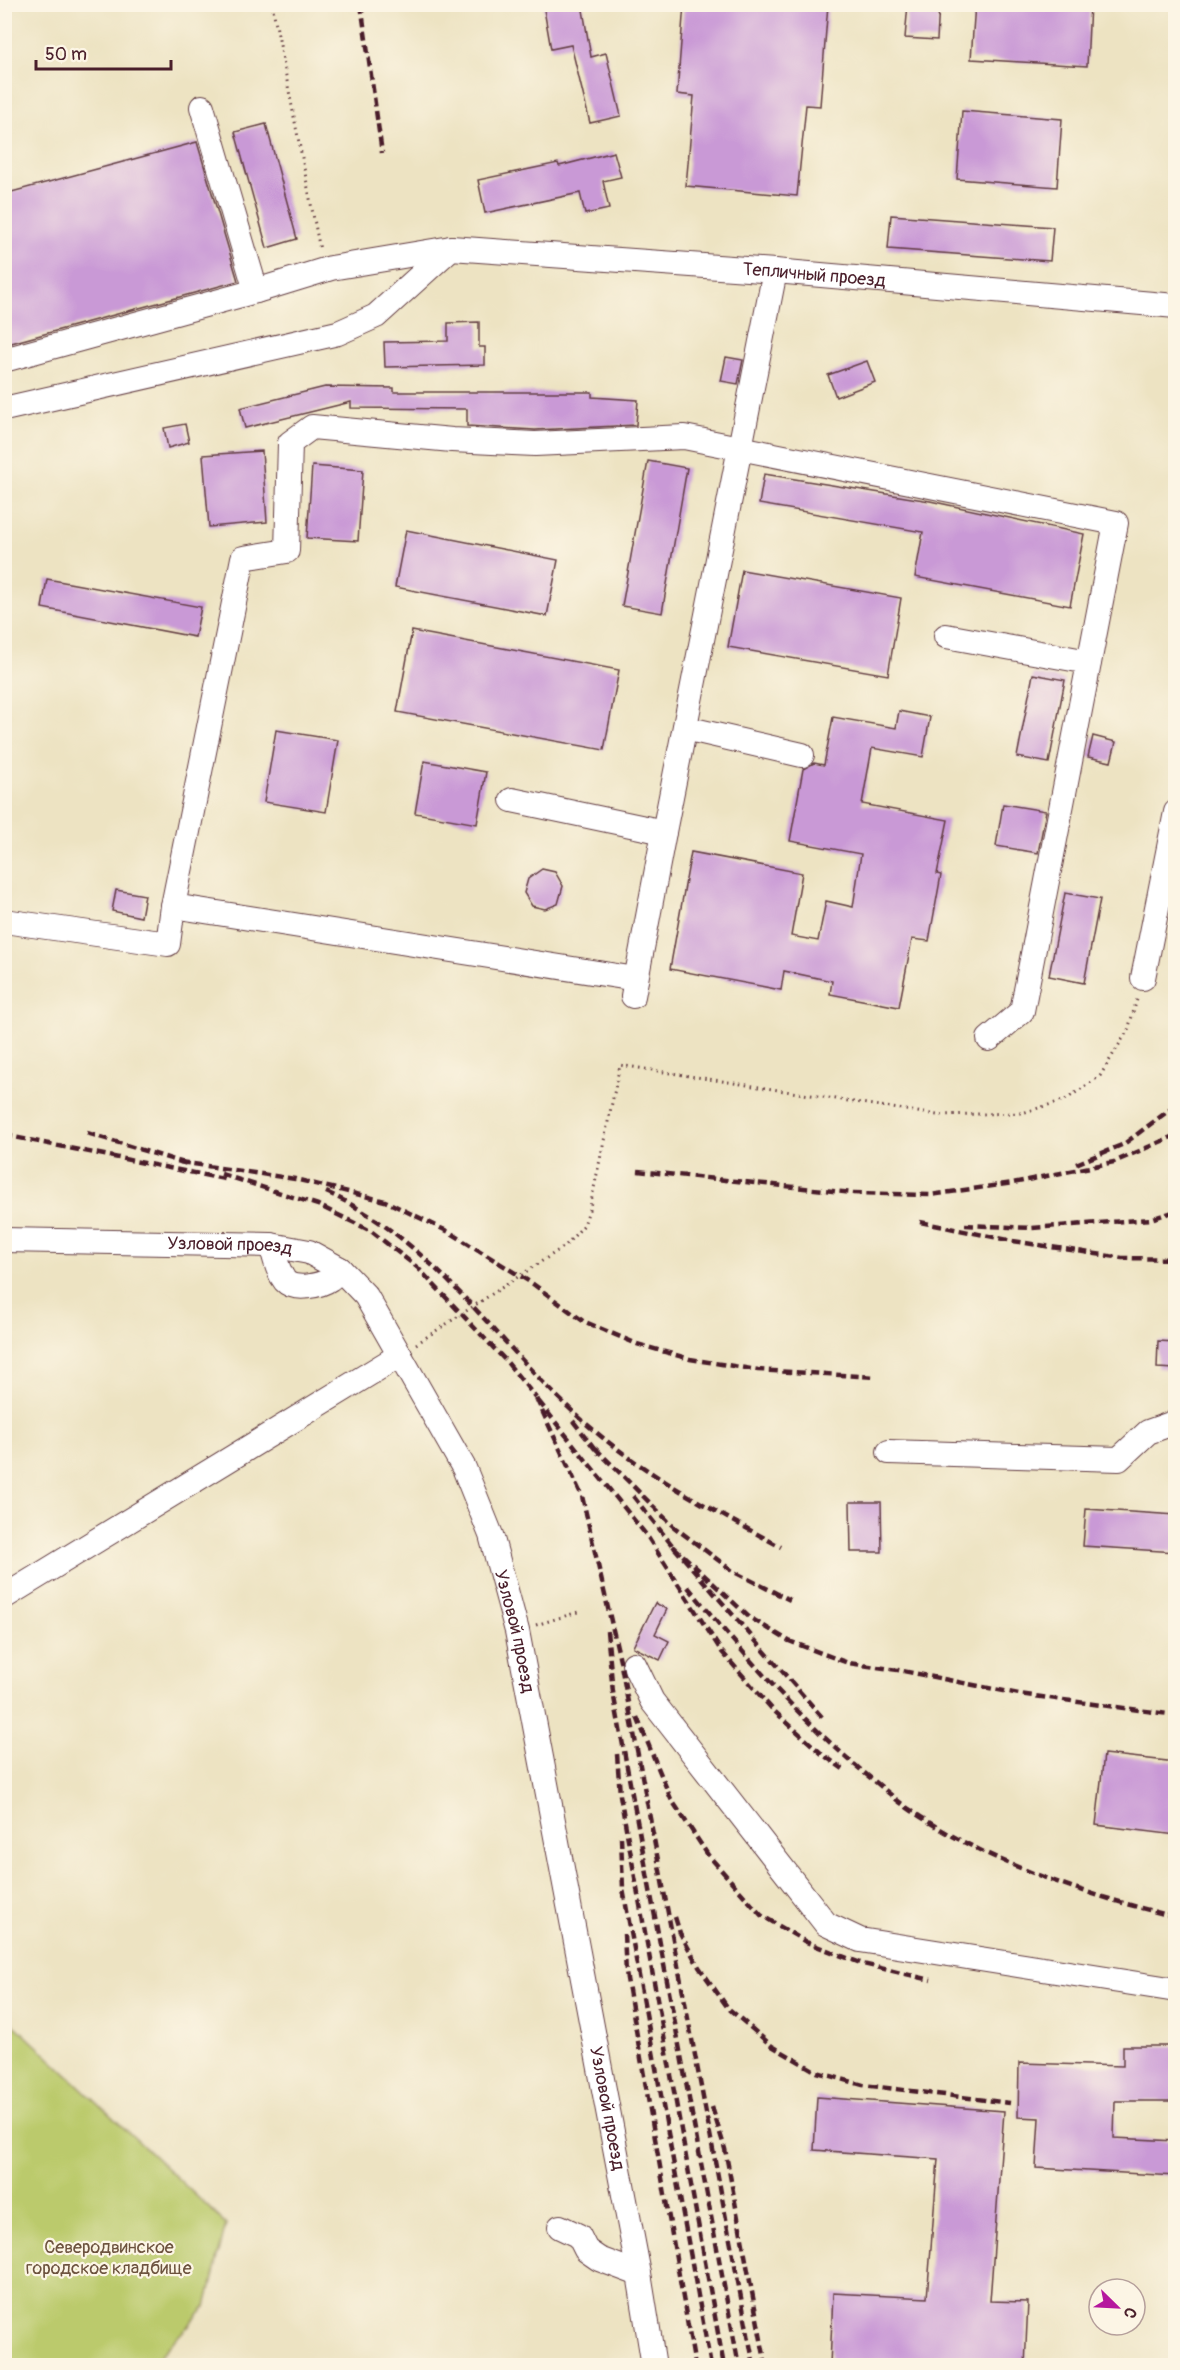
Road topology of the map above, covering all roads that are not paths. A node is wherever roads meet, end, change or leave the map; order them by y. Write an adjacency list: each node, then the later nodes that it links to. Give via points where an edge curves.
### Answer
1 (201, 107): 4 (street)
2 (451, 248): 3 (street, Тепличный проезд); 4 (street, Тепличный проезд, via 331,268); 7 (street, via 376,316 338,333)
3 (775, 271): 5 (street, Тепличный проезд); 8 (street)
4 (256, 291): 6 (street, Тепличный проезд)
5 (1176, 306)
6 (4, 360)
7 (4, 409)
8 (741, 447): 10 (street, via 1116,524); 11 (street); 16 (street, via 684,437 535,444 312,428 290,443 287,551 243,558)
9 (946, 636): 10 (street)
10 (1089, 662): 19 (street, via 1022,1011)
11 (685, 729): 12 (street); 15 (street)
12 (802, 755)
13 (512, 800): 15 (street)
14 (1176, 812): 18 (street)
15 (664, 832): 16 (street, via 635,987)
16 (173, 906): 17 (street, via 168,944)
17 (4, 921)
18 (1143, 978)
19 (989, 1039)
20 (4, 1240): 21 (street, Узловой проезд)
21 (271, 1245): 22 (street, Узловой проезд, via 309,1252); 22 (street, via 286,1282 296,1286 329,1280)
22 (340, 1269): 23 (street, Узловой проезд, via 366,1296)
23 (400, 1355): 26 (street); 30 (street, Узловой проезд, via 464,1468 491,1535 517,1631)
24 (1176, 1422): 25 (street, via 1148,1432 1119,1459)
25 (890, 1452)
26 (4, 1597)
27 (634, 1664): 28 (street, via 652,1701 826,1924 860,1940)
28 (1176, 1990)
29 (560, 2227): 30 (street, via 579,2236 586,2250 599,2259)
30 (639, 2274): 31 (street, Узловой проезд)
31 (654, 2366)

